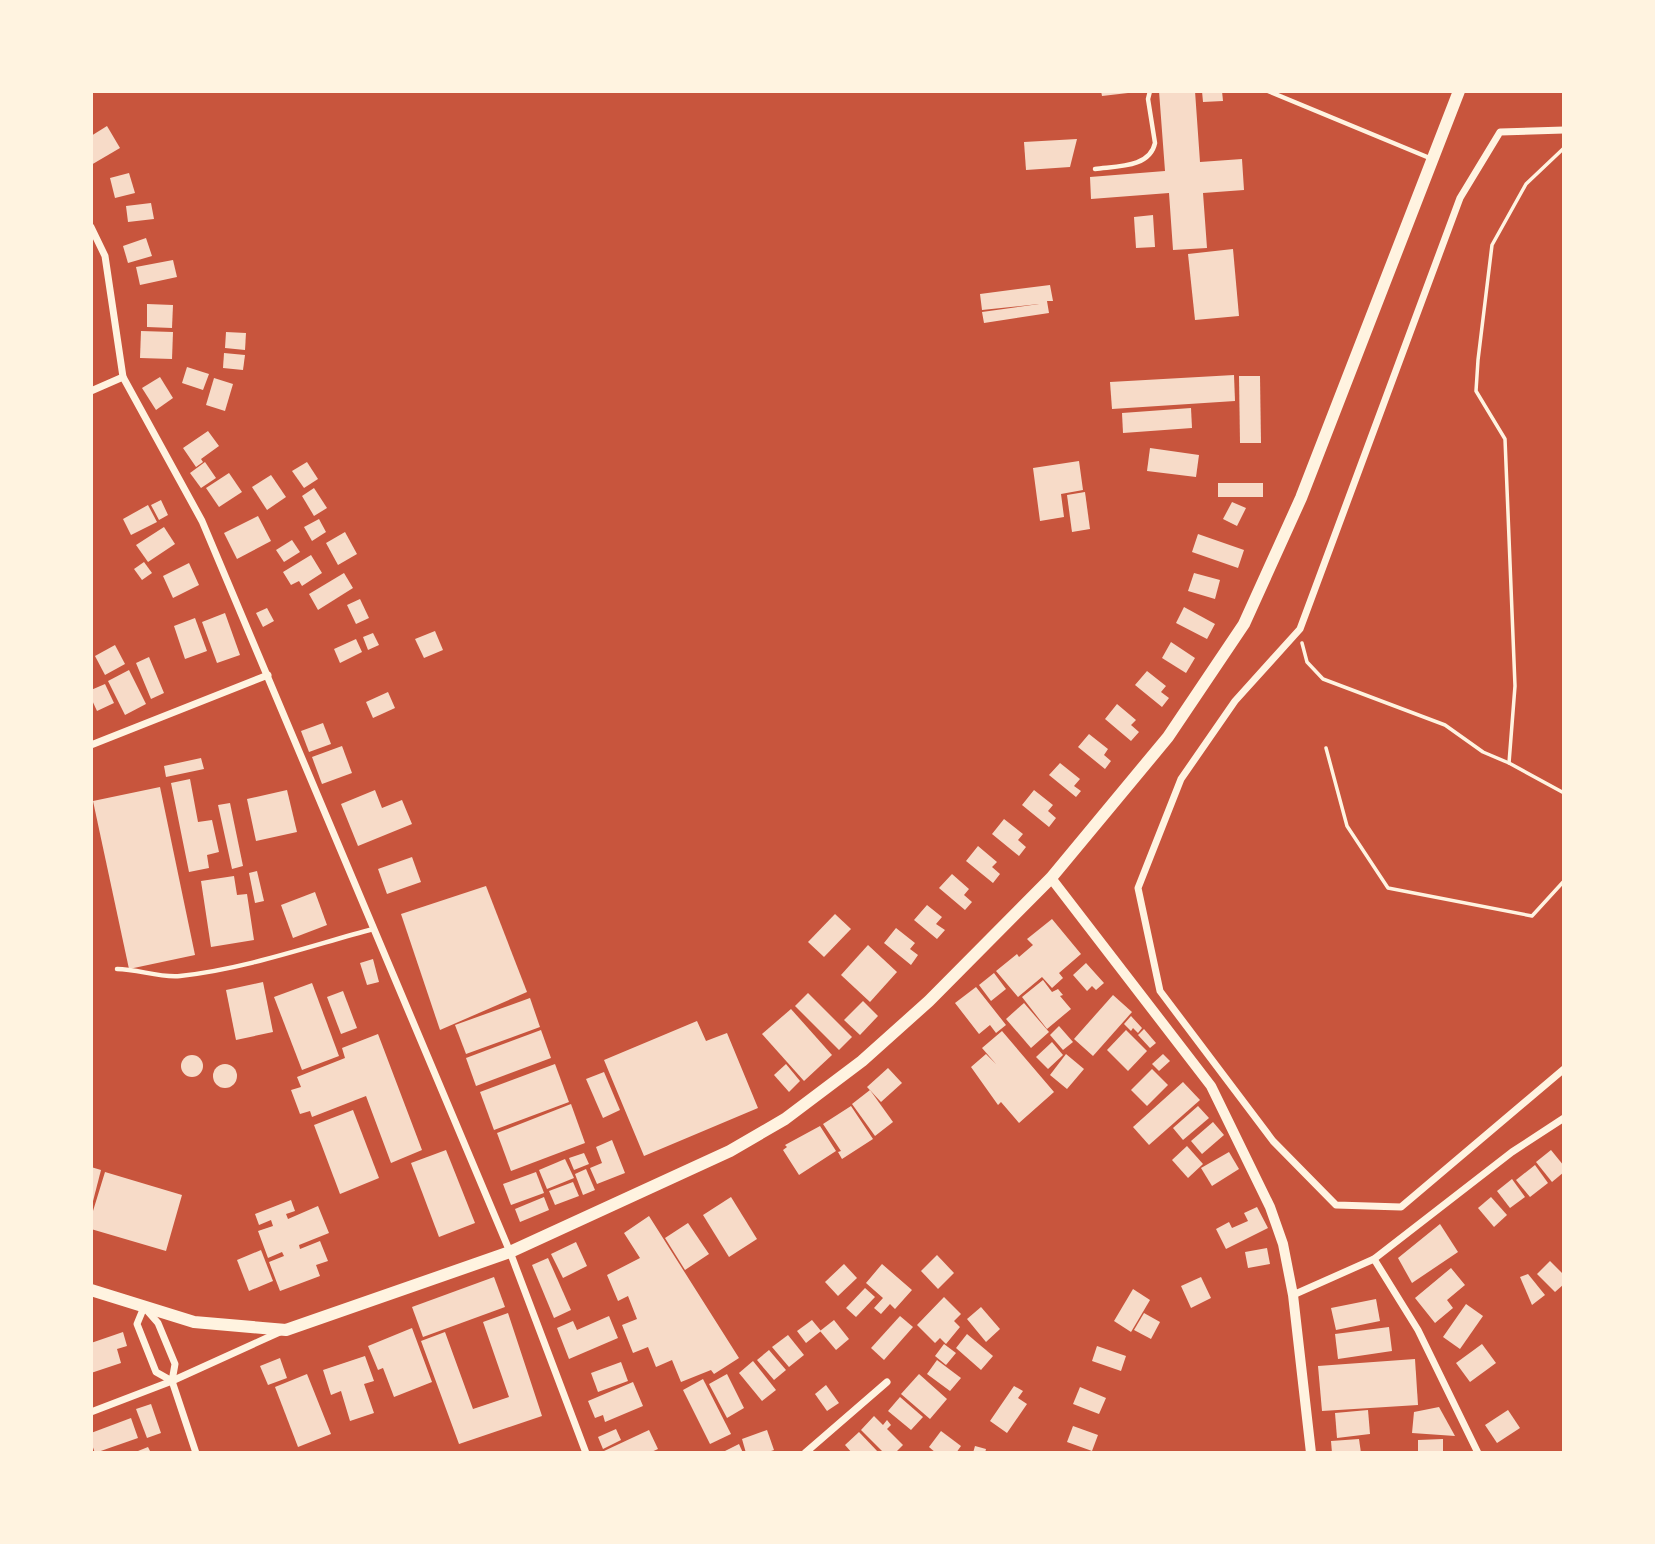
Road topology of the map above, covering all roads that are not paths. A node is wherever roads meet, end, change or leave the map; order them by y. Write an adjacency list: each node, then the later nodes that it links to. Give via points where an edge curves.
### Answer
1 (1150, 91): 6 (lane, via 1153,150 1139,162)
2 (1268, 91): 5 (lane)
3 (1458, 91): 5 (main road)
4 (1564, 130): 15 (street, via 1500,132 1460,198 1298,631 1235,702 1181,779 1139,888 1160,991 1273,1141 1336,1205 1402,1207)
5 (1432, 159): 12 (main road, via 1301,498 1244,624 1168,737)
6 (1096, 169)
7 (91, 227): 8 (street, via 105,256)
8 (123, 377): 9 (street); 10 (street, via 202,521)
9 (91, 391)
10 (268, 675): 11 (street); 13 (street)
11 (91, 745)
12 (1051, 878): 17 (main road, via 910,1018 785,1119 730,1151); 20 (street, via 1211,1086 1270,1207)
13 (374, 929): 14 (lane, via 179,976); 17 (street)
14 (117, 969)
15 (1564, 1069)
16 (1564, 1118): 18 (street, via 1512,1152)
17 (510, 1251): 22 (main road); 27 (street)
18 (1374, 1259): 20 (street); 30 (street, via 1418,1330)
19 (91, 1290): 21 (main road)
20 (1293, 1295): 29 (street)
21 (144, 1307): 22 (main road, via 194,1322); 23 (street, via 158,1323 175,1364); 23 (street, via 137,1324 156,1371)
22 (286, 1330): 23 (street)
23 (172, 1381): 25 (street); 26 (street)
24 (887, 1382): 28 (street)
25 (91, 1412)
26 (197, 1453)
27 (586, 1453)
28 (805, 1453)
29 (1311, 1453)
30 (1478, 1453)

